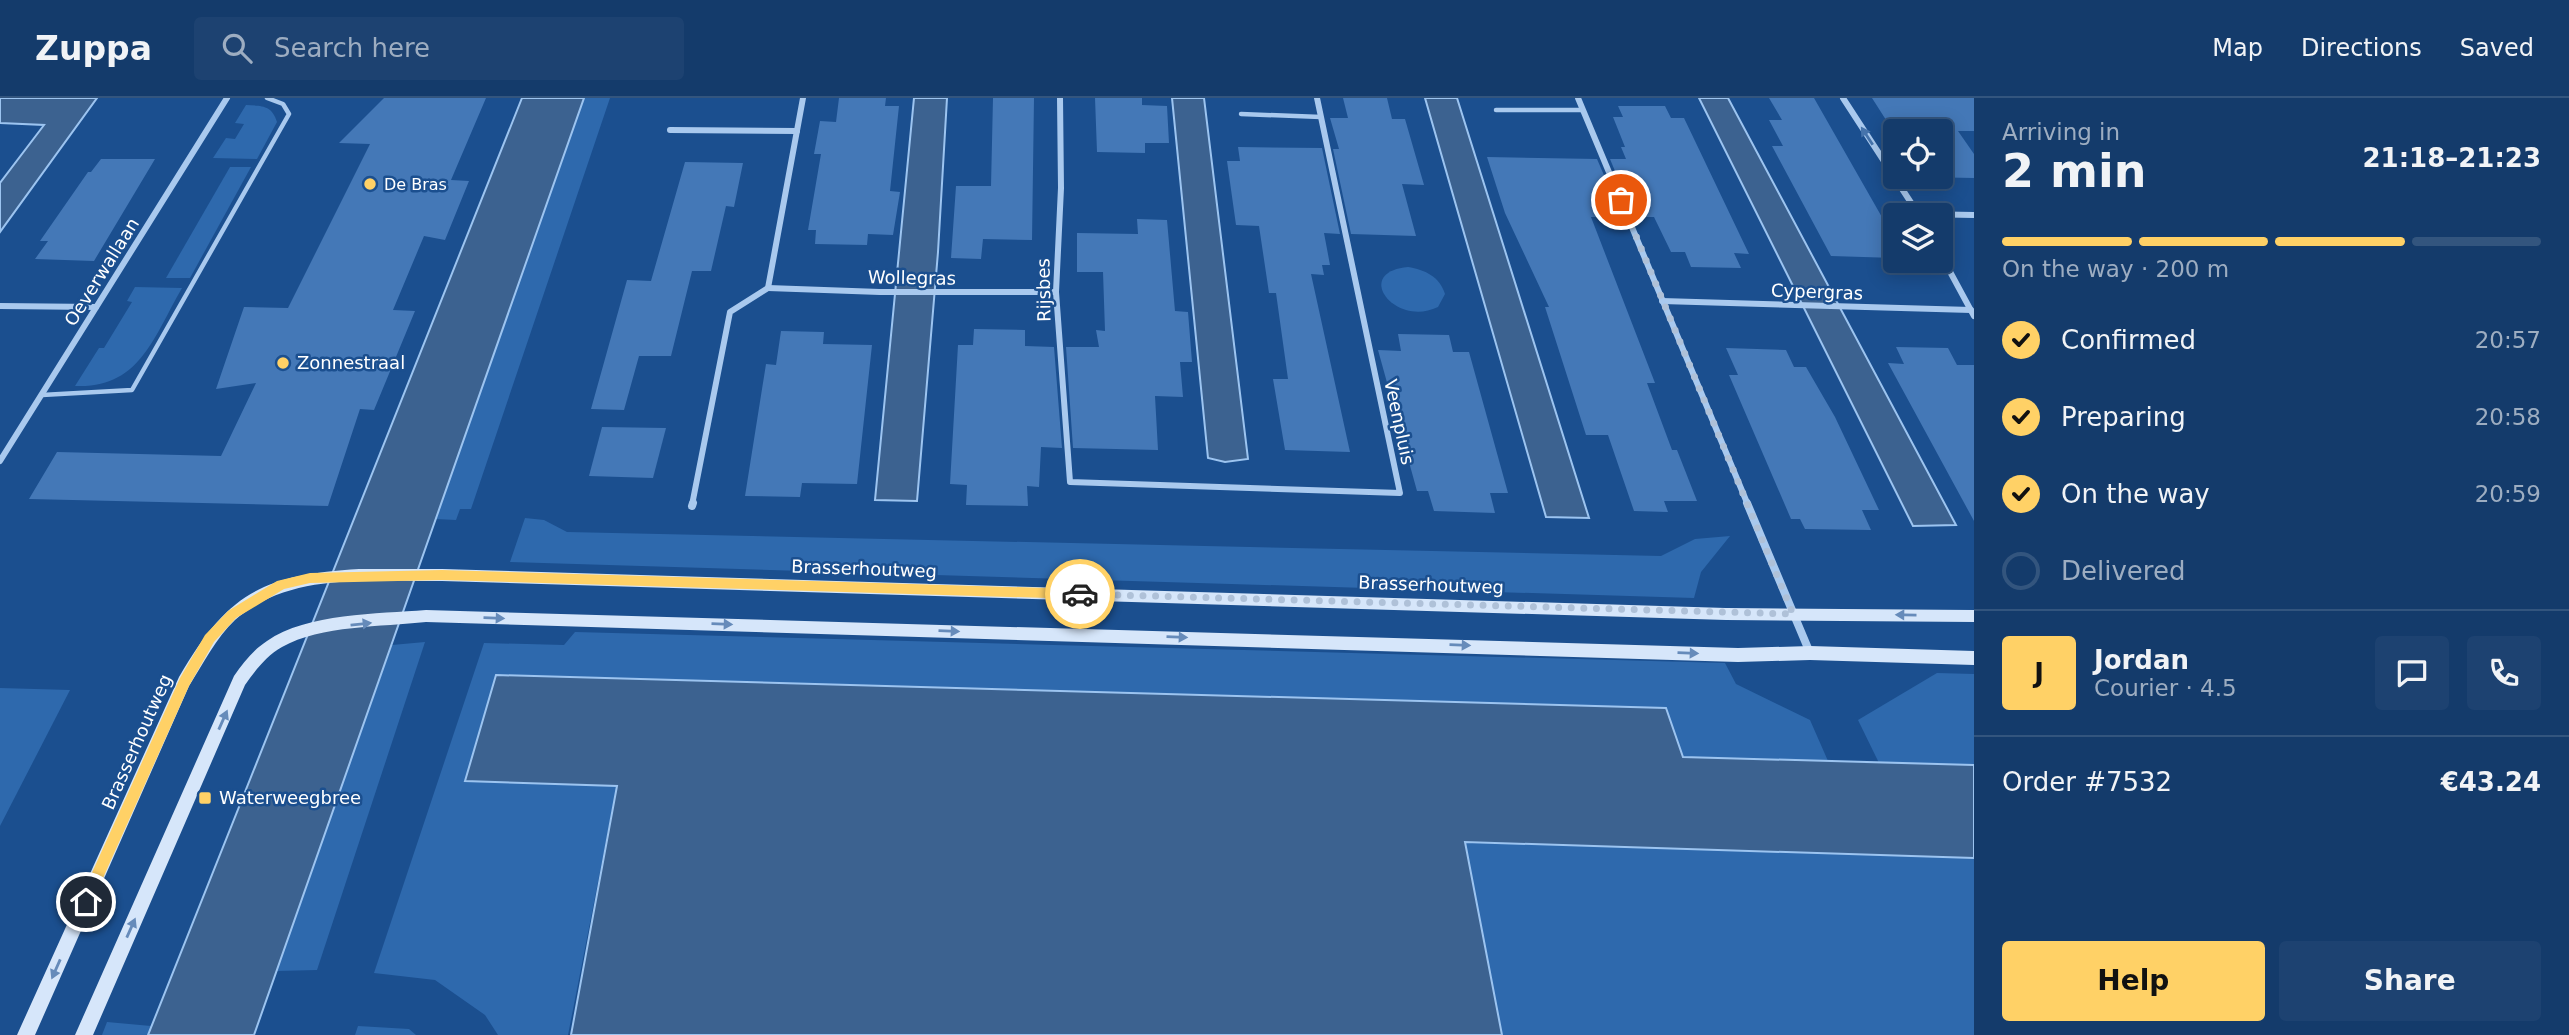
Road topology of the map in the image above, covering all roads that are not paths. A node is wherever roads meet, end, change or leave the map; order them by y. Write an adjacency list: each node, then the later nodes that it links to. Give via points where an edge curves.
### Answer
1 (227, 98): 22 (street, Oeverwallaan)
2 (267, 98): 24 (lane, via 283,104 289,114 132,390)
3 (803, 98): 13 (street)
4 (1060, 98): 19 (street, Rijsbes)
5 (1317, 98): 11 (street, Veenpluis)
6 (1578, 98): 9 (street)
7 (1843, 98): 14 (street, one-way to 7)
8 (1496, 110): 9 (lane)
9 (1583, 110): 20 (street)
10 (1241, 114): 11 (lane)
11 (1321, 117): 26 (street, Veenpluis, via 1400,493)
12 (670, 130): 13 (street)
13 (797, 131): 18 (street)
14 (1911, 203)
15 (1953, 215): 16 (street)
16 (1974, 215)
17 (1951, 273): 23 (street, Cypergras)
18 (768, 288): 19 (street, Wollegras); 27 (street, via 730,312)
19 (1056, 292): 26 (street, Rijsbes)
20 (1662, 301): 23 (street, Cypergras); 28 (street)
21 (0, 306): 22 (street)
22 (96, 307): 24 (street, Oeverwallaan)
23 (1972, 313)
24 (42, 395): 25 (street, Oeverwallaan)
25 (0, 461)
26 (1070, 482)
27 (692, 506)
28 (1793, 614): 29 (main road, Brasserhoutweg, one-way to 28); 30 (street); 32 (main road, Brasserhoutweg, one-way to 32, via 442,575 310,578 281,585 254,599 232,614 210,639 184,682)
29 (1974, 616)
30 (1810, 653): 31 (main road); 33 (main road, one-way to 30, via 239,681 275,643 295,634 426,616 1738,655)
31 (1974, 658)
32 (26, 1035)
33 (83, 1035)

